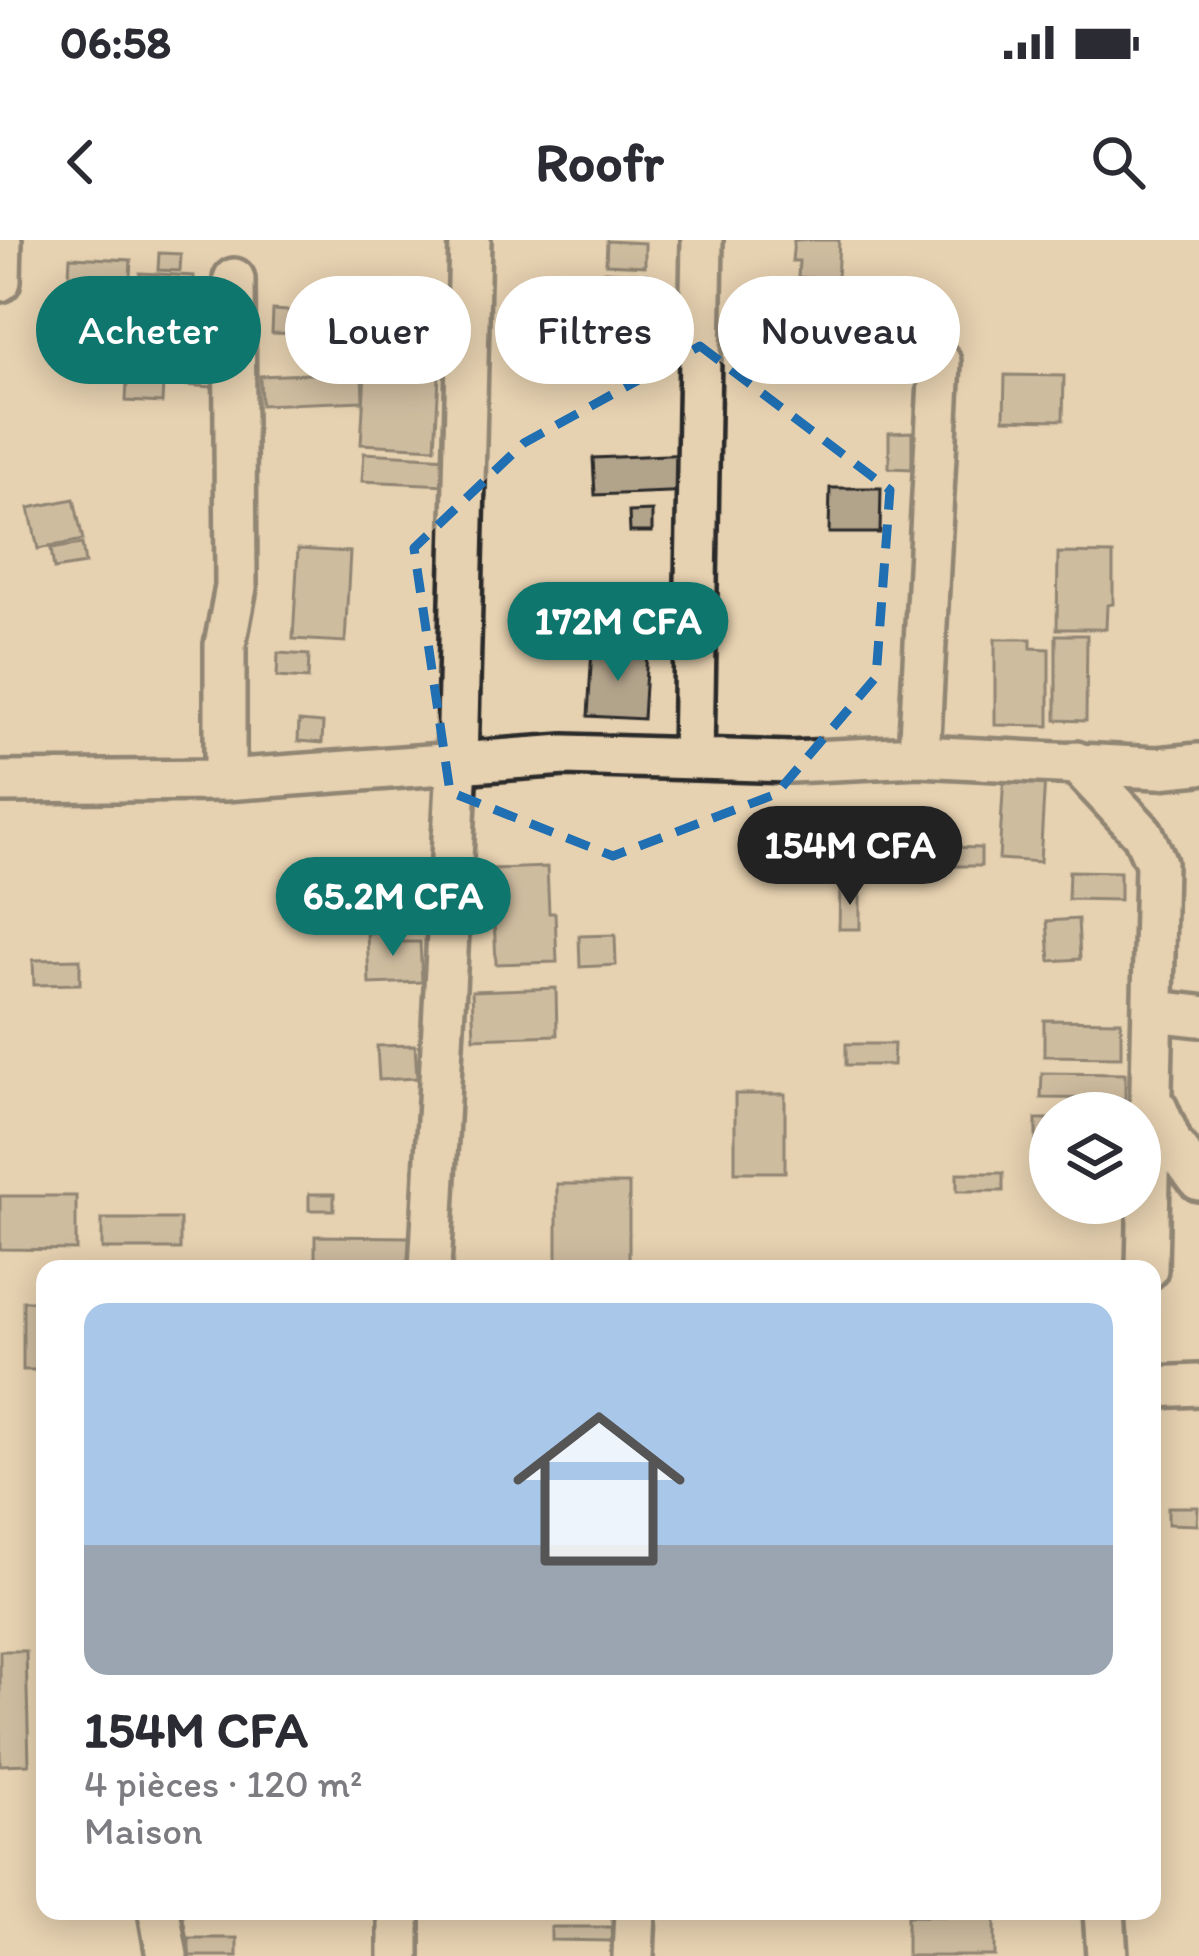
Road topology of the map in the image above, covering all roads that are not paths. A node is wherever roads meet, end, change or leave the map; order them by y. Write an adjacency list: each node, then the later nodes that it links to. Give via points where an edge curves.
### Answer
1 (1, 240): 4 (street)
2 (470, 240): 10 (street)
3 (702, 240): 8 (street)
4 (0, 281)
5 (235, 384): 12 (street, via 236,587 225,645)
6 (939, 384): 7 (street)
7 (919, 756): 8 (street); 9 (street)
8 (693, 757): 10 (street)
9 (1076, 762): 11 (street); 14 (street, via 1151,846)
10 (457, 764): 12 (street); 20 (street)
11 (1199, 764)
12 (225, 780): 13 (street)
13 (0, 782)
14 (1155, 1011): 15 (street); 16 (street)
15 (1199, 1016)
16 (1153, 1092)
17 (1161, 1118): 18 (street)
18 (1199, 1180)
19 (1149, 1224): 21 (street)
20 (430, 1260)
21 (1148, 1260)
22 (1199, 1385): 23 (street)
23 (1161, 1387)
24 (160, 1920): 28 (street)
25 (398, 1920): 29 (street)
26 (635, 1920): 30 (street)
27 (1105, 1920): 31 (street)
28 (167, 1956)
29 (399, 1956)
30 (633, 1956)
31 (1107, 1956)

